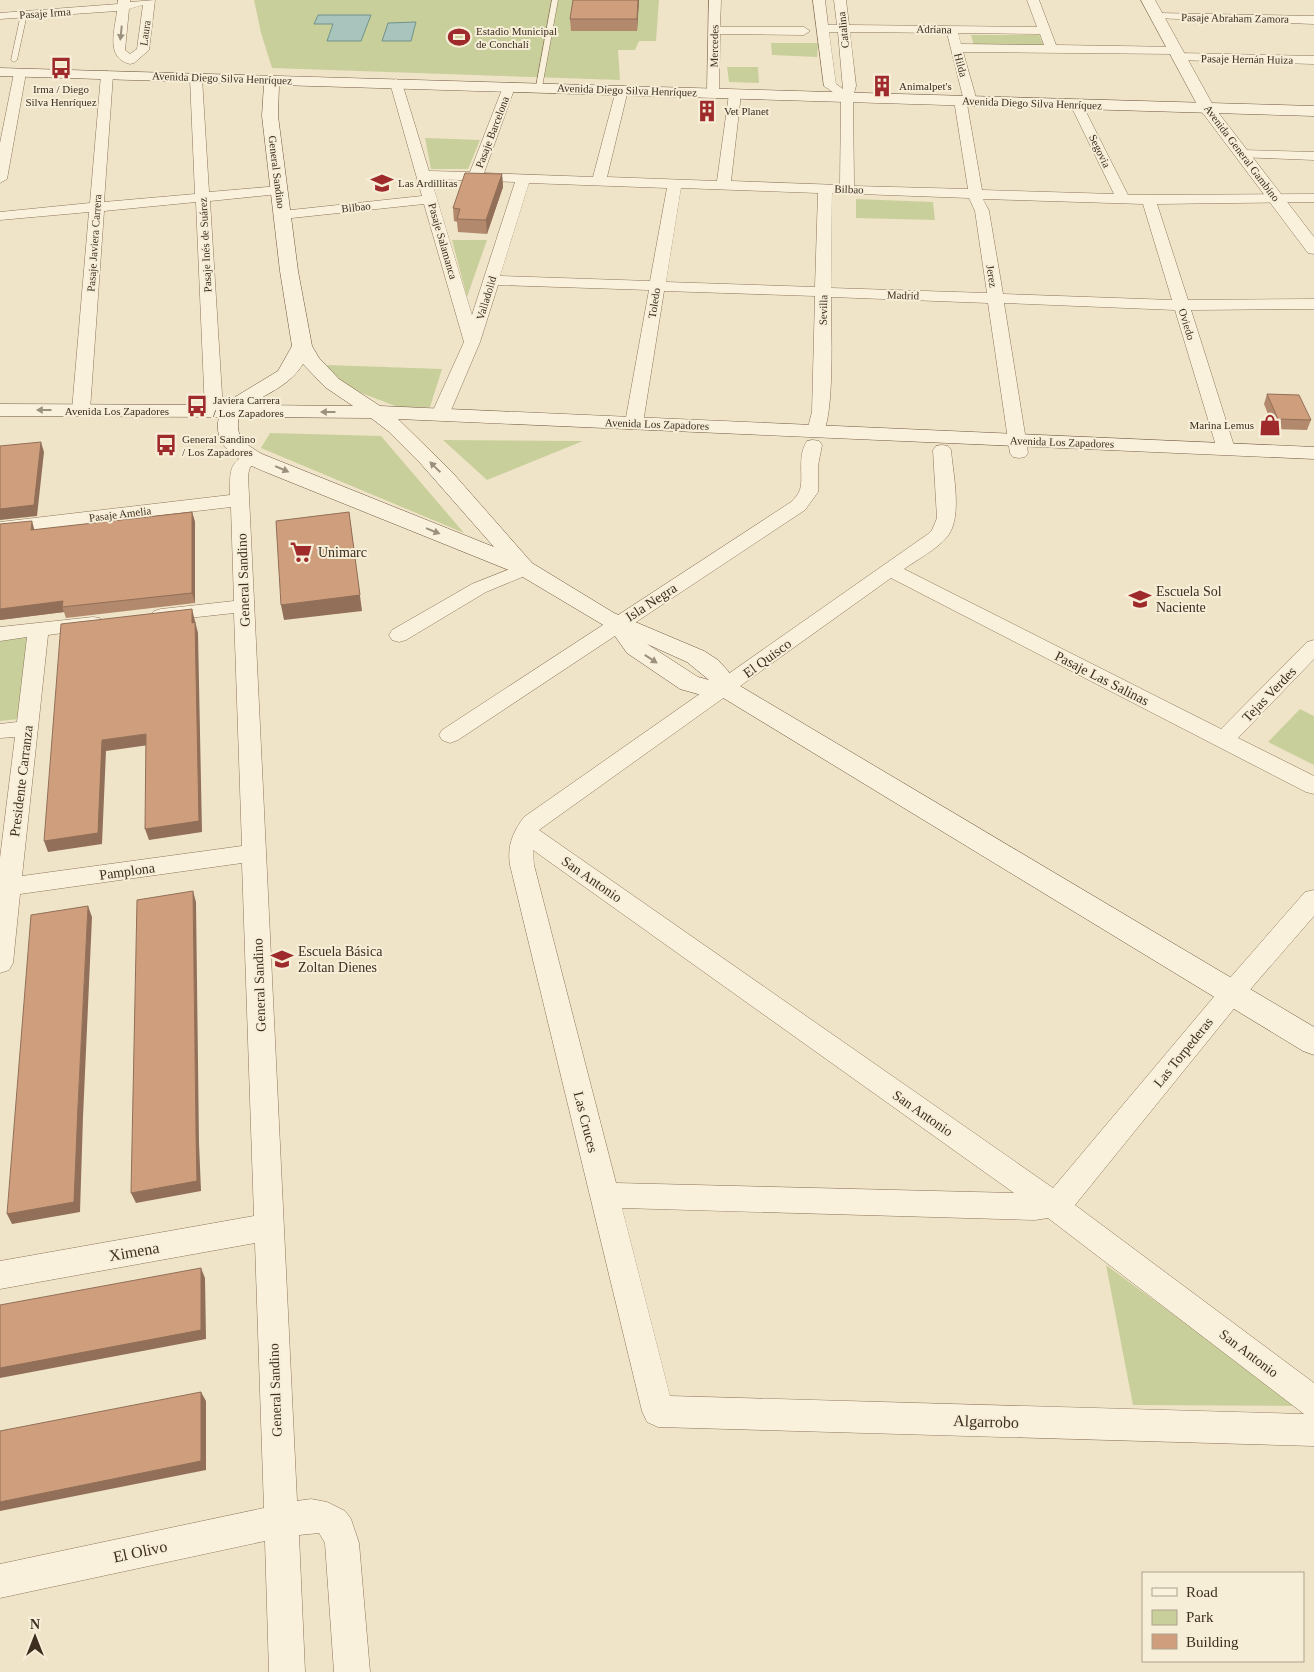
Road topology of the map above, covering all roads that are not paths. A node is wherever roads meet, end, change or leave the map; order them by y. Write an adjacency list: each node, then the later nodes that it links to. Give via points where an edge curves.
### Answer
1 (148, 0): 8 (street, Pasaje Irma); 23 (street, Laura, via 143,50)
2 (555, 0): 34 (lane)
3 (715, 0): 15 (street, Mercedes)
4 (819, 0): 13 (street, Catalina)
5 (840, 0): 14 (street, Catalina)
6 (1033, 0): 18 (street)
7 (1148, 0): 11 (main road, Avenida General Gambino)
8 (124, 4): 9 (street, Pasaje Irma); 23 (street, Laura, one-way to 23, via 120,50)
9 (24, 14): 10 (street, Pasaje Irma); 26 (lane)
10 (0, 16)
11 (1157, 16): 12 (street, Pasaje Abraham Zamora); 21 (main road, Avenida General Gambino)
12 (1314, 20)
13 (823, 28): 14 (street, Adriana); 22 (street, Catalina)
14 (842, 28): 16 (street, Adriana); 24 (street, Catalina)
15 (714, 30): 17 (street); 36 (street, Mercedes)
16 (951, 30): 18 (street, Adriana); 19 (street, Hilda)
17 (804, 31)
18 (1045, 31): 20 (street)
19 (956, 48): 20 (street, Adriana); 40 (street, Hilda)
20 (1052, 49): 21 (street, Adriana)
21 (1178, 54): 25 (street, Pasaje Hernán Huiza); 42 (main road, Avenida General Gambino)
22 (827, 59): 24 (street, Catalina); 39 (street, Catalina, via 830,86)
23 (130, 60): 29 (street, Laura)
24 (846, 60): 39 (street, Catalina, via 850,86)
25 (1314, 60)
26 (17, 66): 27 (main road, Avenida Diego Silva Henríquez); 28 (main road, Avenida Diego Silva Henríquez); 49 (street)
27 (0, 72)
28 (107, 75): 29 (main road, Avenida Diego Silva Henríquez); 63 (street, Pasaje Javiera Carrera)
29 (130, 76): 30 (main road, Avenida Diego Silva Henríquez)
30 (196, 78): 31 (main road, Avenida Diego Silva Henríquez); 37 (main road); 57 (street, Pasaje Inés de Suárez)
31 (272, 80): 32 (main road, Avenida Diego Silva Henríquez); 55 (main road, General Sandino, via 264,110)
32 (396, 83): 33 (main road, Avenida Diego Silva Henríquez); 46 (street, Pasaje Salamanca)
33 (509, 86): 34 (main road, Avenida Diego Silva Henríquez); 47 (street, Pasaje Barcelona)
34 (540, 87): 35 (main road, Avenida Diego Silva Henríquez)
35 (622, 90): 36 (main road, Avenida Diego Silva Henríquez); 50 (street)
36 (713, 93): 38 (main road, Avenida Diego Silva Henríquez)
37 (242, 94)
38 (735, 94): 39 (main road, Avenida Diego Silva Henríquez); 52 (street)
39 (847, 97): 40 (main road, Avenida Diego Silva Henríquez); 54 (street)
40 (966, 101): 41 (main road, Avenida Diego Silva Henríquez); 56 (street, Jerez)
41 (1076, 104): 42 (main road, Avenida Diego Silva Henríquez); 61 (street, Segovia)
42 (1208, 108): 43 (main road, Avenida Diego Silva Henríquez); 44 (main road, Avenida General Gambino)
43 (1314, 112)
44 (1242, 154): 45 (street); 58 (main road, Avenida General Gambino)
45 (1314, 156)
46 (423, 175): 47 (street, Bilbao); 60 (street, Pasaje Salamanca)
47 (475, 177): 48 (street, Bilbao)
48 (524, 178): 50 (street, Bilbao); 67 (street, Valladolid)
49 (0, 179)
50 (599, 181): 51 (street, Bilbao)
51 (675, 183): 52 (street, Bilbao); 68 (street, Toledo)
52 (723, 185): 53 (street, Bilbao)
53 (825, 189): 54 (street, Bilbao); 69 (street, Sevilla)
54 (847, 189): 56 (street, Bilbao)
55 (279, 190): 57 (street); 64 (main road, General Sandino)
56 (975, 194): 61 (street, Bilbao); 70 (street, Jerez, via 982,211)
57 (203, 197): 63 (street); 79 (street, Pasaje Inés de Suárez)
58 (1275, 197): 59 (street, Bilbao); 62 (street, Bilbao); 66 (main road, Avenida General Gambino)
59 (1314, 198)
60 (430, 199): 64 (street, Bilbao); 73 (street, Pasaje Salamanca)
61 (1123, 199): 62 (street, Bilbao)
62 (1149, 200): 72 (street, Oviedo)
63 (97, 207): 65 (street); 76 (street, Pasaje Javiera Carrera)
64 (282, 215): 74 (main road, General Sandino)
65 (0, 216)
66 (1314, 249)
67 (491, 280): 68 (street, Madrid); 73 (street, Valladolid)
68 (657, 286): 69 (street, Madrid); 80 (street, Toledo)
69 (823, 292): 70 (street, Madrid); 83 (street, Sevilla, via 821,412)
70 (996, 298): 72 (street, Madrid); 84 (street, Jerez)
71 (1314, 304): 72 (street, Madrid)
72 (1181, 305): 85 (street, Oviedo)
73 (472, 342): 78 (street, Valladolid)
74 (302, 346): 77 (main road, General Sandino, via 325,379); 79 (main road, via 284,376 238,404)
75 (0, 410): 76 (main road, Avenida Los Zapadores, one-way to 75)
76 (81, 410): 79 (main road, Avenida Los Zapadores)
77 (377, 412): 78 (main road, Avenida Los Zapadores); 79 (main road, Avenida Los Zapadores, one-way to 79); 82 (main road, General Sandino)
78 (440, 415): 80 (main road, Avenida Los Zapadores)
79 (225, 416): 81 (main road, Avenida Los Zapadores); 82 (main road, Avenida Los Zapadores); 87 (main road, via 232,441)
80 (634, 423): 83 (main road, Avenida Los Zapadores)
81 (0, 424)
82 (394, 427): 83 (main road, Avenida Los Zapadores); 91 (main road, General Sandino, one-way to 82)
83 (815, 438): 84 (main road, Avenida Los Zapadores); 86 (main road, Avenida Los Zapadores); 99 (street, Isla Negra, via 809,466 809,492 803,502)
84 (1018, 447): 85 (main road, Avenida Los Zapadores); 86 (main road, Avenida Los Zapadores); 89 (main road, Avenida Los Zapadores)
85 (1226, 449): 88 (main road, Avenida Los Zapadores)
86 (942, 450): 95 (street, El Quisco, via 945,525 935,538)
87 (247, 453): 90 (street, General Sandino, via 240,469); 93 (main road, one-way to 93)
88 (1314, 453)
89 (1314, 466)
90 (240, 500): 92 (street, Pasaje Amelia); 96 (street, General Sandino)
91 (489, 526): 93 (main road); 94 (main road, General Sandino)
92 (0, 528)
93 (458, 541): 94 (main road)
94 (525, 569): 99 (main road); 102 (street, via 479,588)
95 (890, 570): 104 (street, El Quisco); 108 (street, Pasaje Las Salinas)
96 (244, 606): 97 (street); 111 (street, General Sandino)
97 (146, 617)
98 (117, 621): 100 (street)
99 (618, 624): 104 (main road, via 636,648 689,683 705,688); 107 (street, Isla Negra)
100 (38, 630): 101 (street); 105 (street, Presidente Carranza)
101 (0, 634)
102 (399, 635)
103 (1314, 647): 108 (street, Tejas Verdes)
104 (725, 688): 110 (street, El Quisco, via 532,823); 115 (main road)
105 (27, 728): 106 (street); 112 (street, Presidente Carranza)
106 (0, 731)
107 (450, 735)
108 (1223, 740): 109 (street, Pasaje Las Salinas)
109 (1314, 786)
110 (524, 832): 117 (street, Las Cruces, via 522,865); 118 (street, San Antonio)
111 (254, 853): 112 (street, Pamplona); 119 (street, General Sandino)
112 (4, 888): 114 (street, Presidente Carranza)
113 (1314, 899): 115 (street, Las Torpederas)
114 (0, 963)
115 (1232, 993): 116 (main road); 118 (street, Las Torpederas, via 1064,1197)
116 (1314, 1042)
117 (604, 1195): 118 (street, via 1035,1207); 122 (street, Las Cruces)
118 (1052, 1204): 121 (street, San Antonio)
119 (269, 1227): 120 (street, Ximena); 124 (street, General Sandino)
120 (0, 1275)
121 (1314, 1402)
122 (658, 1411): 123 (street, Algarrobo)
123 (1314, 1430)
124 (281, 1521): 125 (street, El Olivo); 126 (street, General Sandino); 127 (street, via 323,1516 333,1521 340,1531)
125 (0, 1581)
126 (287, 1672)
127 (352, 1672)

